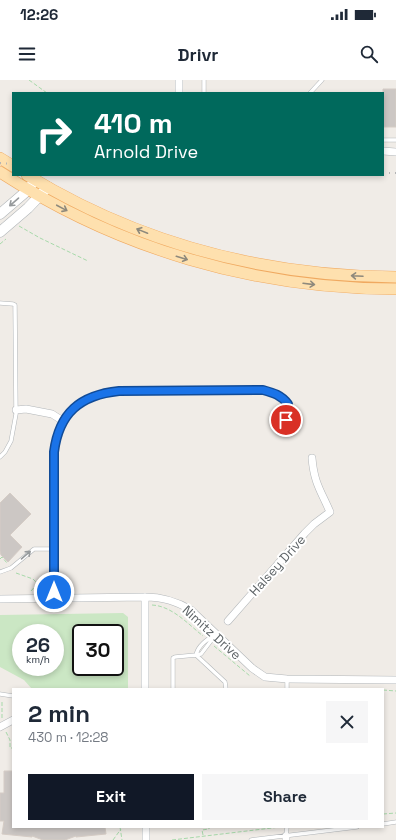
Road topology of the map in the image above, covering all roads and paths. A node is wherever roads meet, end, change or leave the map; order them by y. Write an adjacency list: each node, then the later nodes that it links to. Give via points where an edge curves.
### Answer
1 (29, 80): 5 (path)
2 (179, 80): 6 (street)
3 (204, 80): 7 (lane)
4 (322, 80): 8 (lane)
5 (46, 92)
6 (180, 92)
7 (204, 92)
8 (311, 92)
9 (384, 140): 10 (lane)
10 (396, 140)
11 (384, 151): 12 (street)
12 (396, 152)
13 (0, 158): 14 (main road)
14 (12, 165)
15 (0, 172): 18 (main road)
16 (31, 178): 17 (main road); 18 (main road)
17 (48, 187): 19 (main road); 25 (main road, one-way to 17, via 286,269 212,254 177,244 112,219)
18 (28, 190): 19 (main road); 20 (main road, one-way to 20)
19 (40, 197): 21 (main road); 26 (main road, one-way to 26, via 144,245 212,266 258,277 314,285)
20 (0, 214)
21 (12, 222): 22 (main road); 24 (path)
22 (4, 235): 23 (path)
23 (0, 244)
24 (88, 261)
25 (396, 277)
26 (396, 289)
27 (0, 303): 28 (lane, via 15,305)
28 (16, 410): 30 (street, via 26,409 52,414); 31 (lane, via 11,441)
29 (286, 420): 30 (street, via 288,404 277,394 263,390 106,392 93,396 74,409)
30 (64, 421): 33 (street, via 57,433 54,452)
31 (0, 457)
32 (312, 458): 46 (street, Halsey Drive, via 318,487 330,512 305,533)
33 (54, 549): 36 (lane, one-way to 33, via 12,568 34,549); 43 (street)
34 (1, 557): 35 (path)
35 (8, 564)
36 (0, 572)
37 (48, 572): 39 (path)
38 (16, 573): 39 (path)
39 (38, 583): 40 (path); 41 (path)
40 (45, 591)
41 (30, 592)
42 (145, 597): 43 (street, Nimitz Drive); 45 (street); 47 (street, Nimitz Drive, via 180,603)
43 (54, 598): 44 (street, Nimitz Drive)
44 (0, 599)
45 (145, 605): 48 (path, via 160,606 169,610); 54 (street)
46 (228, 621)
47 (217, 634): 48 (lane); 49 (lane); 52 (street, Nimitz Drive, via 260,674)
48 (207, 640): 50 (lane, via 197,650)
49 (211, 643): 50 (lane, via 201,654); 51 (path)
50 (196, 655): 55 (lane, via 173,658); 56 (lane, via 225,682)
51 (252, 677)
52 (287, 679): 53 (street, Nimitz Drive); 57 (lane)
53 (396, 680)
54 (146, 688)
55 (173, 688)
56 (226, 688)
57 (287, 688)
58 (384, 690): 59 (path)
59 (396, 691)
60 (1, 694): 61 (lane); 63 (path)
61 (12, 696)
62 (12, 721): 63 (street)
63 (2, 726): 64 (path)
64 (12, 748)
65 (396, 813): 66 (path)
66 (384, 814)
67 (396, 822): 68 (lane)
68 (384, 824)
69 (120, 828): 79 (path); 80 (path)
70 (146, 828): 81 (street)
71 (210, 828): 77 (path, via 202,830)
72 (271, 828): 77 (path)
73 (279, 828): 76 (path)
74 (287, 828): 78 (lane)
75 (351, 828): 78 (lane)
76 (279, 832)
77 (203, 836): 82 (path)
78 (286, 838): 83 (lane)
79 (113, 840)
80 (122, 840)
81 (146, 840)
82 (172, 840)
83 (250, 840)

